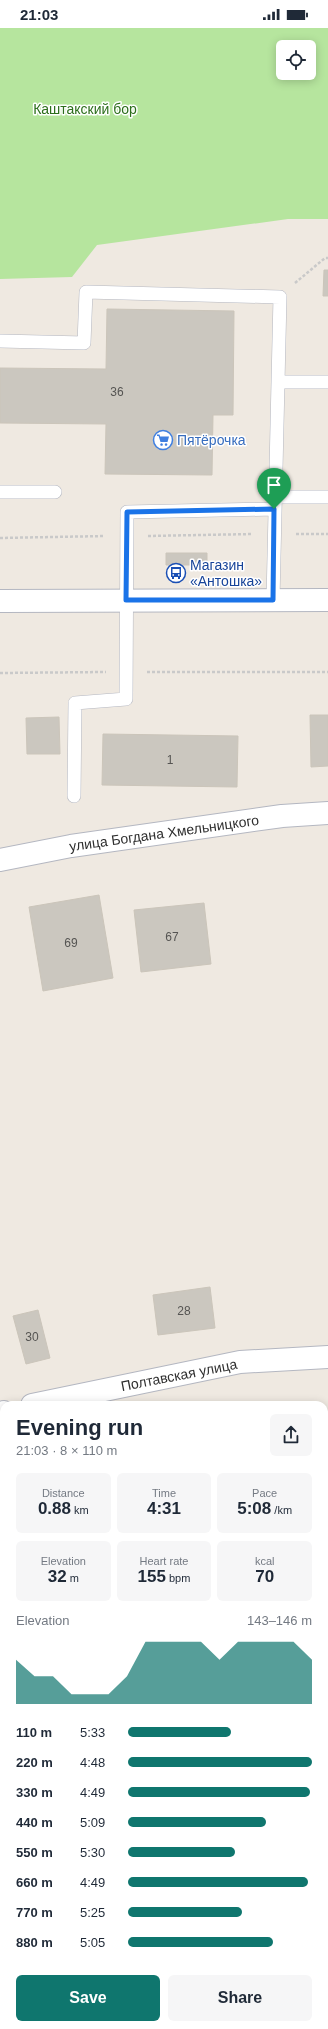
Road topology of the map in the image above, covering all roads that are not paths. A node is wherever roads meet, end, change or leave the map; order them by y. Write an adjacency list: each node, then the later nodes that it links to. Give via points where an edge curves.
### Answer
1 (0, 342): 2 (lane, via 84,343 86,292 280,297)
2 (278, 382): 3 (lane); 7 (lane)
3 (328, 382)
4 (0, 492): 5 (lane)
5 (55, 492)
6 (328, 497): 7 (lane)
7 (274, 503): 8 (lane, via 127,512); 9 (lane)
8 (126, 600): 9 (street); 11 (street); 12 (lane, via 126,699 75,703)
9 (273, 600): 10 (street)
10 (328, 600)
11 (0, 601)
12 (74, 796)
13 (328, 813): 14 (street, улица Богдана Хмельницкого, via 282,816 71,846)
14 (0, 860)
15 (328, 1357): 16 (street, Полтавская улица, via 240,1362)
16 (51, 1401)

